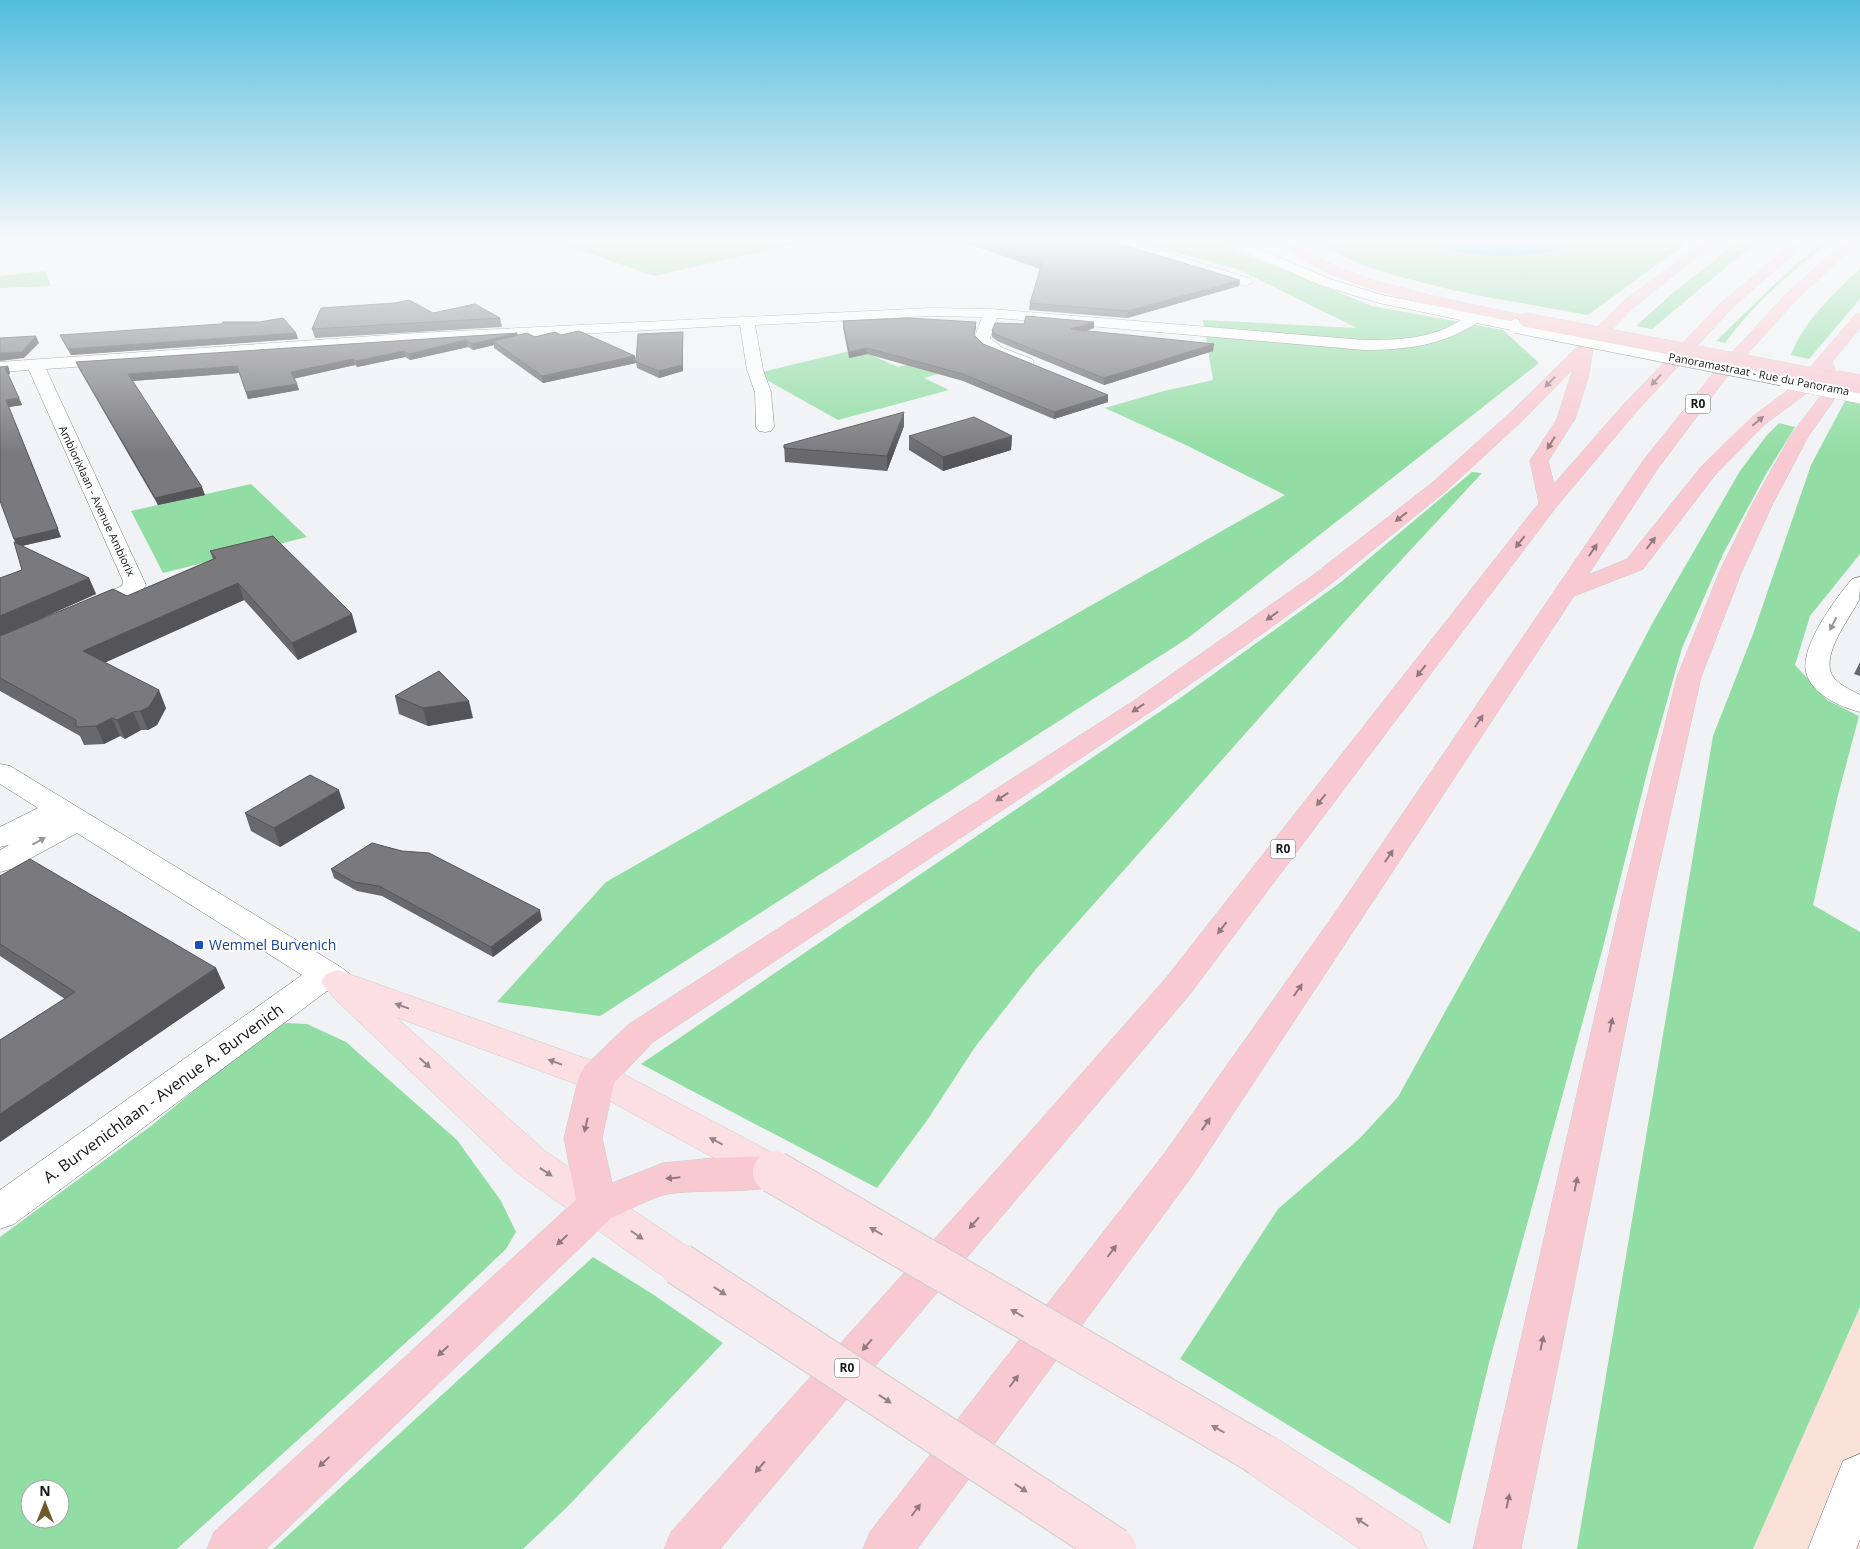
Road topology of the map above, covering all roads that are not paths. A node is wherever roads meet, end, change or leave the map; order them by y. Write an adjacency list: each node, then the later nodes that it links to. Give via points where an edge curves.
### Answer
1 (1440, 311): 8 (street, Panoramastraat - Rue du Panorama)
2 (1487, 311): 11 (highway)
3 (1502, 311): 11 (highway)
4 (1622, 311): 12 (highway)
5 (1721, 311): 21 (highway, R0, one-way to 21, via 1630,408)
6 (1778, 311): 23 (highway, R0, one-way to 6, via 1650,465 1720,376)
7 (991, 313): 8 (street, via 1364,345 1438,339); 10 (street); 16 (street, via 982,339 997,351)
8 (1474, 318): 11 (street, Panoramastraat - Rue du Panorama)
9 (1860, 318): 13 (highway)
10 (747, 320): 14 (street, via 417,338); 20 (street, via 763,392)
11 (1526, 320): 17 (highway); 18 (highway, bridge); 19 (street, Panoramastraat - Rue du Panorama, bridge)
12 (1585, 348): 21 (highway, one-way to 21, via 1580,378 1566,419 1540,461); 31 (highway, one-way to 31, via 1439,487 1312,586 1141,707 641,1033)
13 (1824, 362): 23 (highway, one-way to 13, via 1635,564 1708,471 1758,421 1801,389); 41 (highway, one-way to 13, via 1633,919 1689,678 1697,650 1730,573 1771,487 1801,434 1834,390)
14 (41, 364): 15 (street); 24 (street, Ambiorixlaan - Avenue Ambiorix, via 37,370 134,586 130,591)
15 (0, 367)
16 (1040, 367)
17 (1860, 374)
18 (1860, 384)
19 (1860, 394)
20 (765, 427)
21 (1550, 504): 37 (highway, R0, one-way to 37, via 1178,986)
22 (1860, 584): 25 (street, one-way to 25, via 1834,619 1816,666 1829,686)
23 (1566, 591): 38 (highway, R0, one-way to 23, via 1178,1165)
24 (69, 617)
25 (1860, 704)
26 (0, 772): 27 (street)
27 (69, 814): 28 (street); 29 (street, one-way to 27); 30 (street)
28 (0, 838)
29 (0, 862)
30 (332, 978): 31 (main road, one-way to 30); 33 (main road, one-way to 33, via 531,1162); 34 (street, A. Burvenichlaan - Avenue A. Burvenich)
31 (597, 1077): 32 (main road, one-way to 31); 33 (highway, one-way to 33, via 583,1138)
32 (774, 1172): 33 (highway, one-way to 33, via 663,1179); 40 (main road, one-way to 32, bridge, via 1260,1454)
33 (597, 1206): 36 (highway, one-way to 36); 39 (main road, one-way to 39, bridge, via 679,1264)
34 (0, 1212)
35 (1860, 1478): 42 (street)
36 (231, 1549)
37 (688, 1549)
38 (887, 1549)
39 (1115, 1549)
40 (1403, 1549)
41 (1497, 1549)
42 (1832, 1549)

